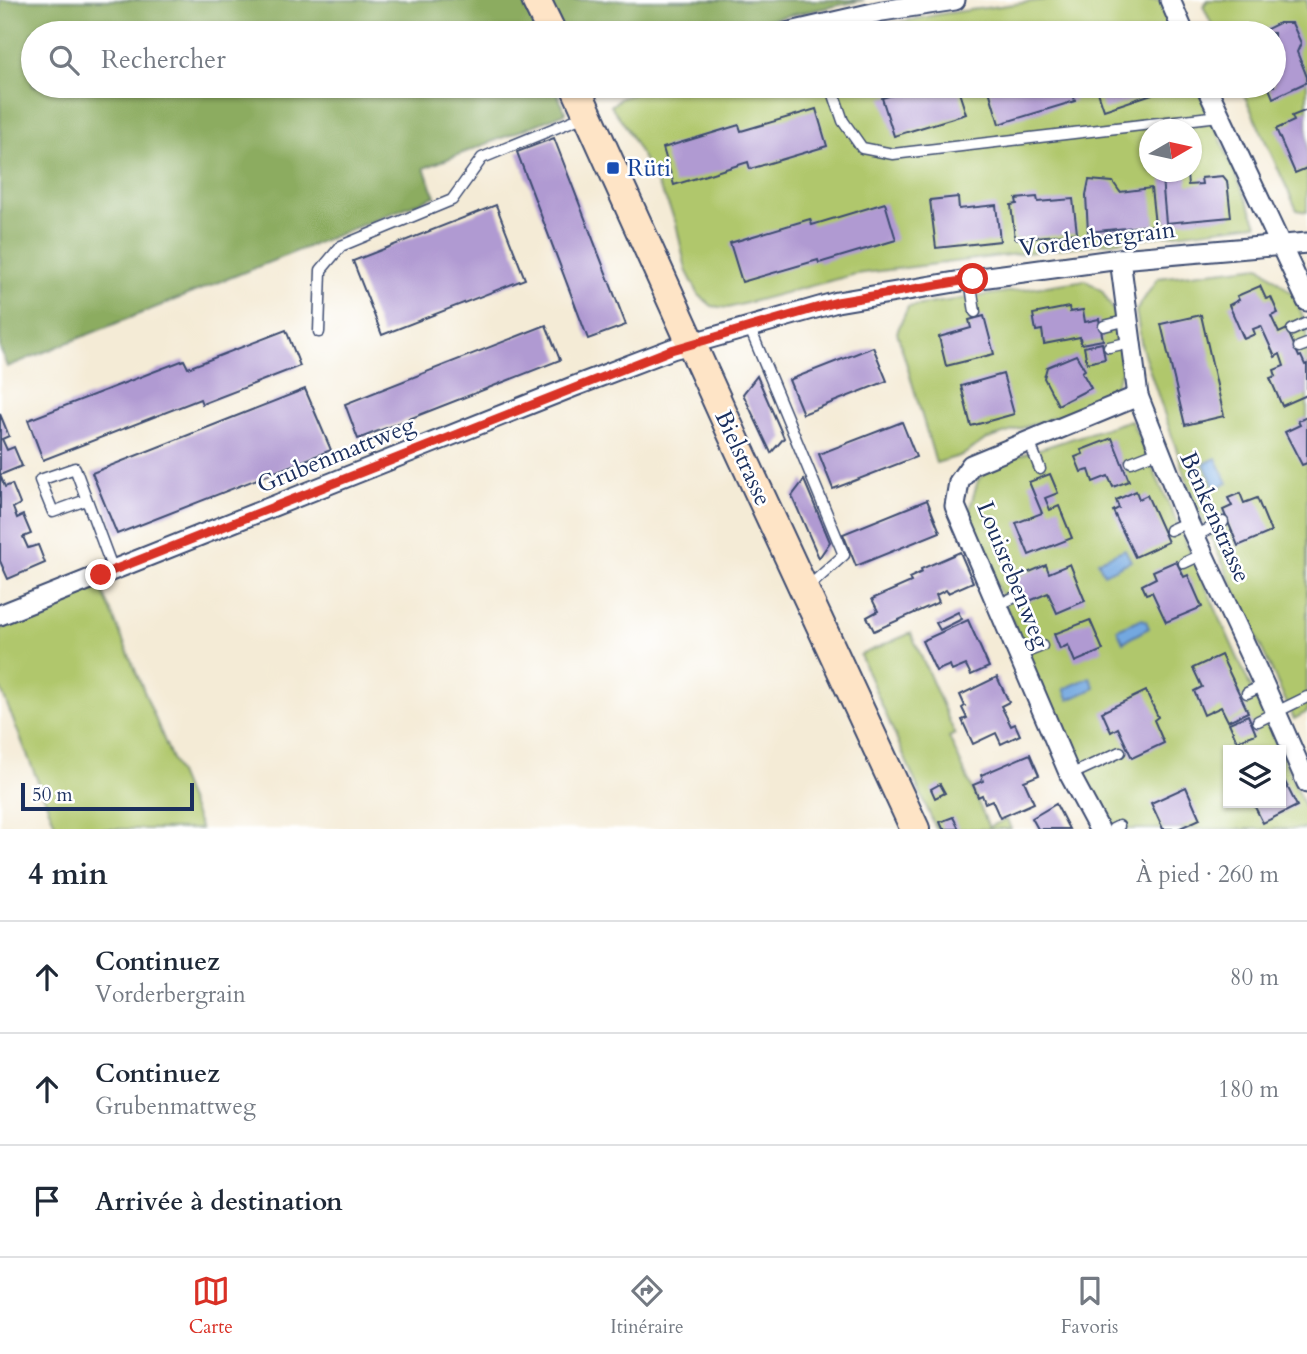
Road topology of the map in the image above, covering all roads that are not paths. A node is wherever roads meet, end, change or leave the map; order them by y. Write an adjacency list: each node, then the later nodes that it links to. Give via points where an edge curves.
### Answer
1 (536, 0): 4 (main road)
2 (955, 0): 5 (street, via 883,10)
3 (1170, 0): 6 (street)
4 (546, 21)
5 (849, 21)
6 (1179, 21)
7 (580, 98): 10 (main road, Bielstrasse)
8 (835, 98): 11 (lane, via 843,121 862,148 893,153)
9 (1211, 98): 11 (street)
10 (588, 115): 23 (lane, via 482,158 452,200 341,246 321,270); 25 (main road, Bielstrasse)
11 (1219, 116): 13 (street)
12 (1307, 243): 13 (street, Vorderbergrain)
13 (1281, 247): 14 (street, Vorderbergrain); 16 (street)
14 (1121, 259): 15 (street, Vorderbergrain); 18 (street, Benkenstrasse)
15 (970, 280): 17 (lane); 21 (street, Vorderbergrain, via 837,302)
16 (1307, 301)
17 (975, 312)
18 (1128, 320): 20 (lane); 24 (street, Benkenstrasse)
19 (1307, 323): 22 (lane)
20 (1104, 326)
21 (749, 327): 25 (street, Vorderbergrain); 39 (lane, via 844,555)
22 (1292, 330)
23 (319, 332)
24 (1131, 342): 26 (lane); 27 (street, Benkenstrasse)
25 (691, 344): 38 (street, Grubenmattweg); 39 (main road, Bielstrasse)
26 (1109, 347)
27 (1138, 396): 28 (street, Louisrebenweg); 29 (street, Benkenstrasse)
28 (1029, 441): 31 (lane); 42 (street, Louisrebenweg, via 971,465 959,482 955,506 1006,601)
29 (1160, 451): 30 (lane); 34 (street, Benkenstrasse)
30 (1131, 462)
31 (1040, 469)
32 (86, 500): 32 (lane, via 75,468 40,480 53,512); 38 (lane)
33 (1223, 522): 34 (lane)
34 (1191, 529): 35 (lane); 36 (street, Benkenstrasse)
35 (1170, 530)
36 (1203, 554): 37 (lane); 44 (street, Benkenstrasse, via 1256,689)
37 (1184, 563)
38 (113, 570): 40 (street, Grubenmattweg)
39 (804, 590): 49 (main road, Bielstrasse)
40 (0, 615)
41 (1042, 646): 42 (lane)
42 (1019, 655): 47 (street, Louisrebenweg)
43 (1307, 697): 44 (lane)
44 (1276, 712): 45 (lane); 48 (street, Benkenstrasse)
45 (1258, 721)
46 (1120, 752): 47 (lane)
47 (1070, 775): 50 (street, Louisrebenweg)
48 (1307, 783)
49 (915, 829)
50 (1099, 829)

